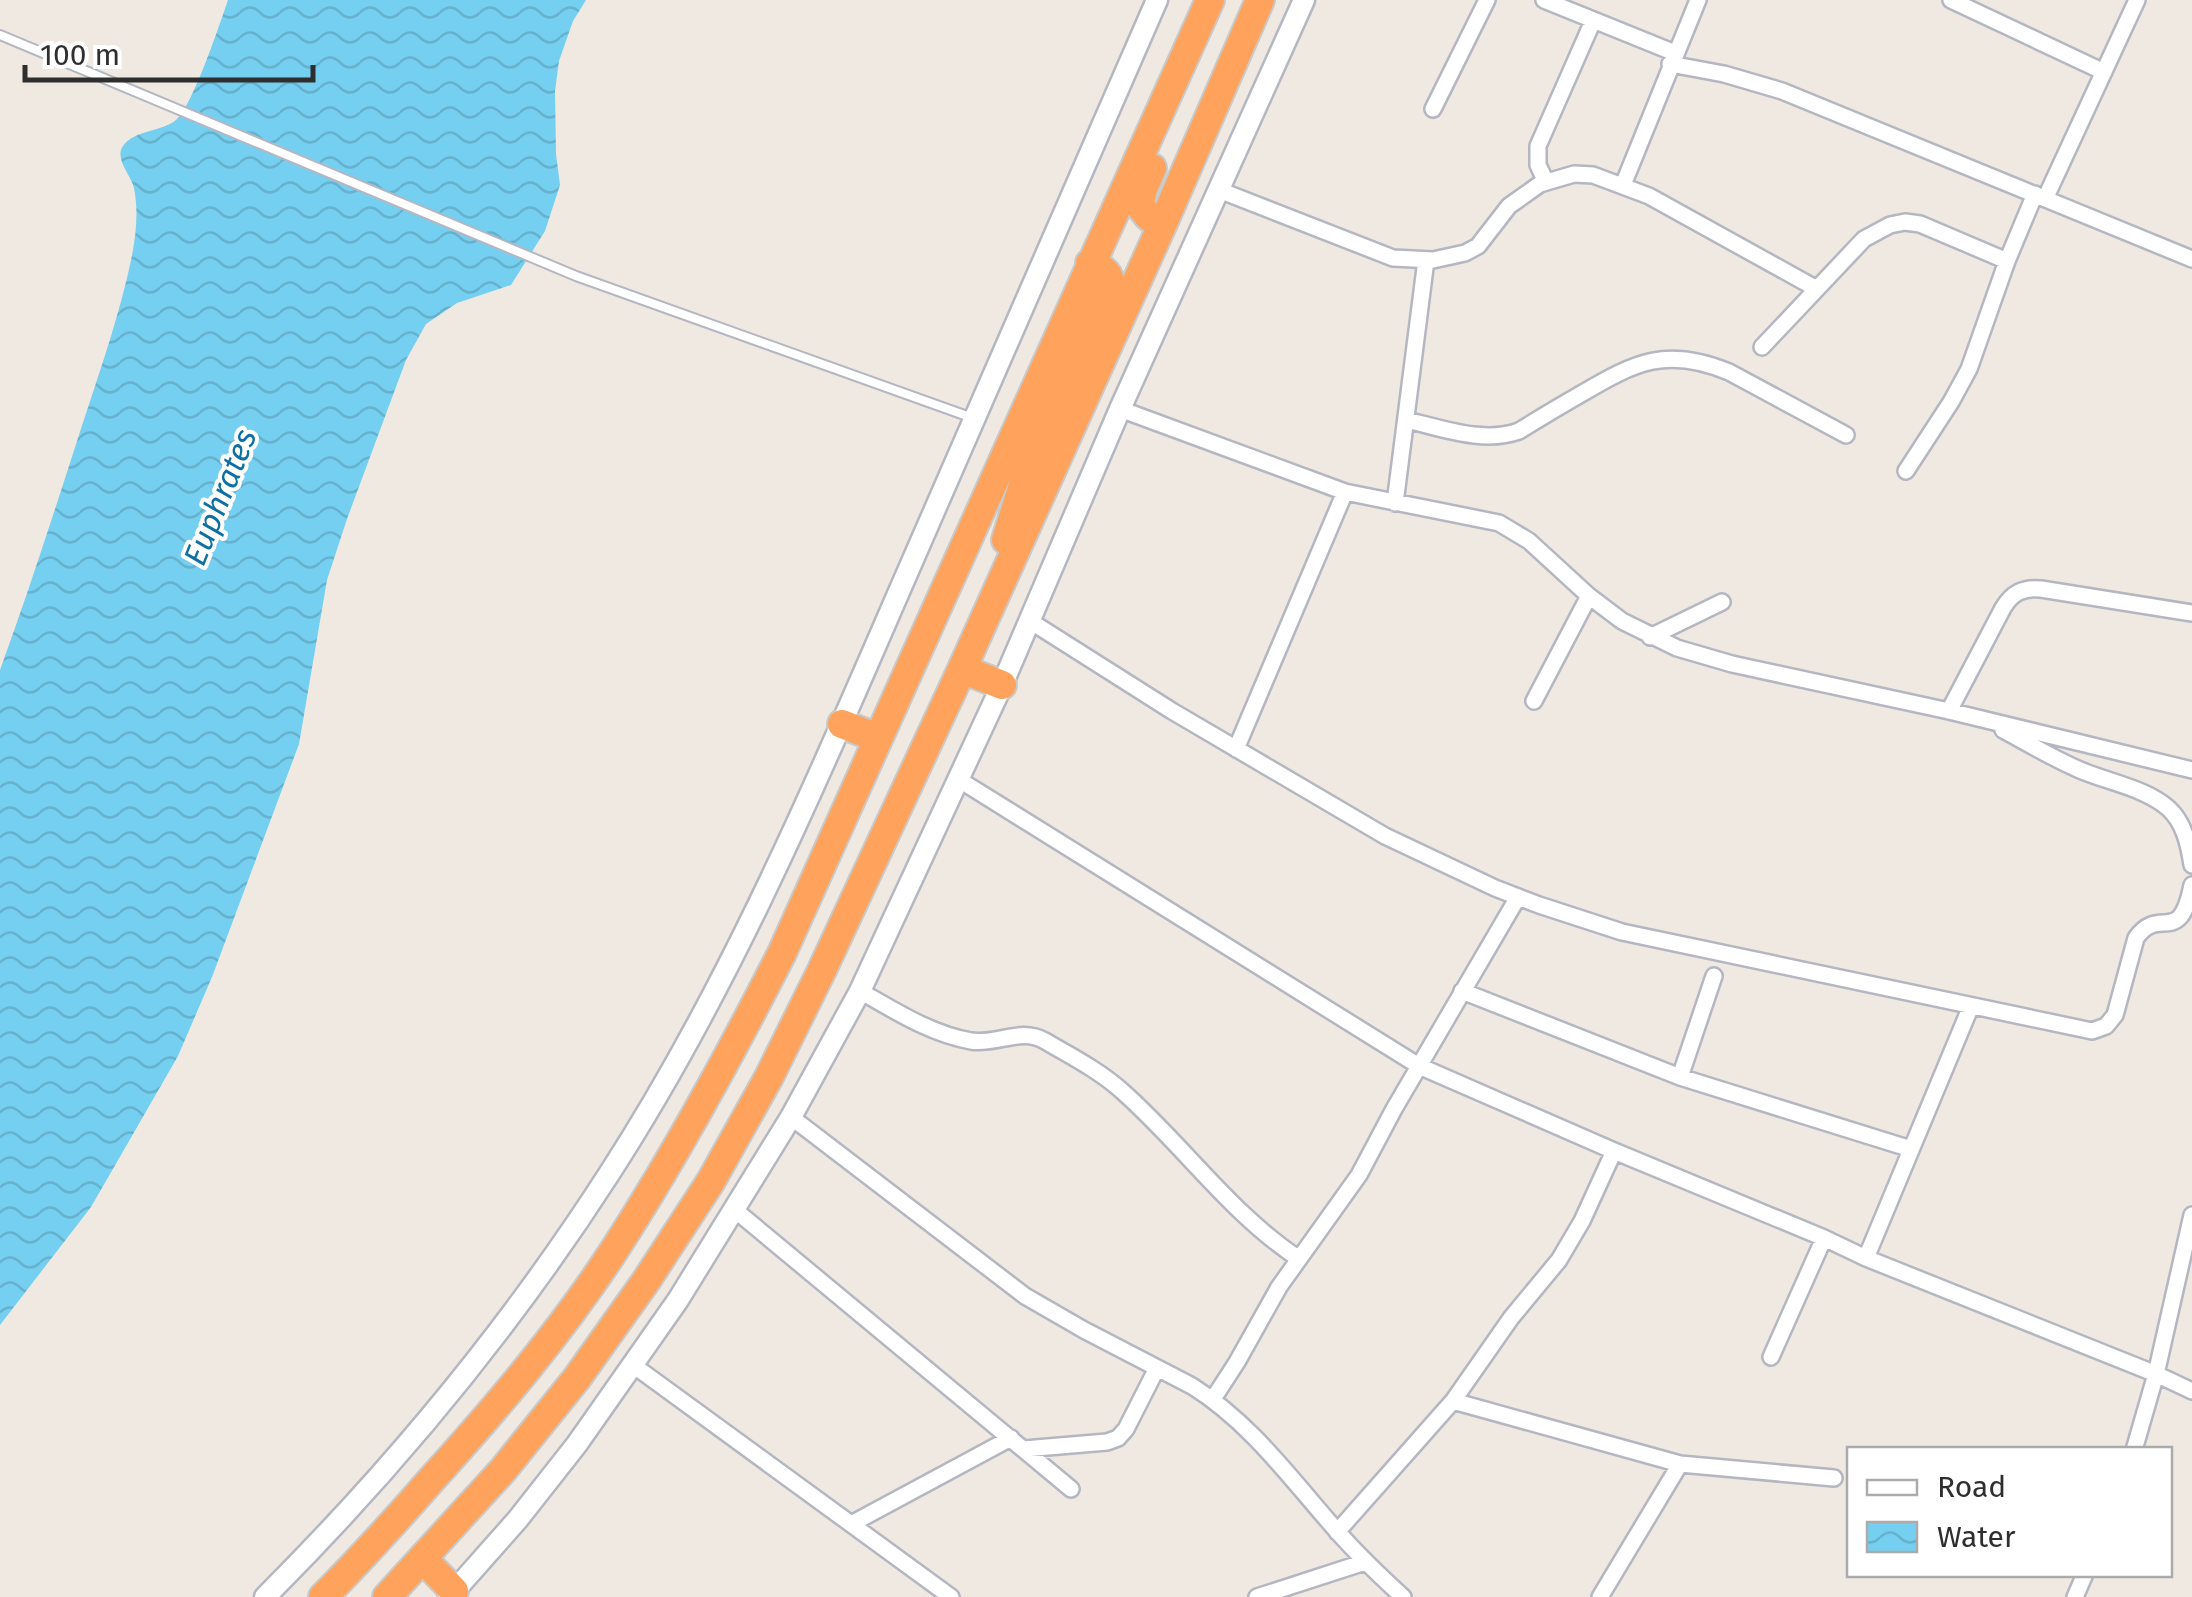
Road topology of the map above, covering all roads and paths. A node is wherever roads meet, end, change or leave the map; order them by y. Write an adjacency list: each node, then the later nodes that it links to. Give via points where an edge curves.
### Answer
1 (1157, 0): 28 (main road)
2 (1210, 0): 24 (highway)
3 (1218, 0): 20 (highway, via 1208,41 1140,196 1146,214)
4 (1260, 0): 20 (highway)
5 (1304, 0): 18 (main road)
6 (1487, 0): 15 (street)
7 (1544, 0): 11 (street)
8 (1698, 0): 13 (street)
9 (1951, 0): 14 (street)
10 (2137, 0): 14 (street)
11 (1593, 21): 13 (street); 16 (street, via 1538,146)
12 (0, 35): 28 (lane, via 576,276)
13 (1673, 58): 17 (street); 19 (street, via 1782,91)
14 (2104, 72): 19 (street)
15 (1432, 110)
16 (1546, 182): 17 (street, via 1574,174); 22 (street, via 1508,206 1478,246)
17 (1623, 185): 25 (street)
18 (1220, 190): 22 (street, via 1382,254); 27 (main road)
19 (2040, 197): 21 (street); 23 (street)
20 (1164, 221): 35 (highway)
21 (2192, 259)
22 (1426, 260): 29 (street)
23 (2007, 261): 25 (street, via 1905,222 1864,239); 31 (street, via 1969,369)
24 (1090, 263): 35 (highway, via 1108,274 1110,290 1016,502); 46 (highway)
25 (1817, 289): 26 (street)
26 (1762, 347)
27 (1120, 410): 32 (street); 38 (main road)
28 (975, 418): 45 (main road)
29 (1406, 420): 30 (street, via 1487,437 1509,435 1629,367 1670,358 1710,364); 33 (street)
30 (1846, 435)
31 (1906, 470)
32 (1345, 492): 33 (street); 47 (street)
33 (1396, 503): 34 (street, via 1510,528)
34 (1589, 596): 39 (street); 42 (street)
35 (993, 600): 40 (highway)
36 (1722, 602): 39 (street)
37 (2192, 614): 43 (street, via 2022,590 2008,600)
38 (1030, 621): 41 (main road); 47 (street)
39 (1650, 636): 43 (street, via 1732,664)
40 (962, 669): 41 (highway); 81 (highway, via 822,970 710,1181 577,1378)
41 (1002, 685): 49 (main road)
42 (1534, 701)
43 (1949, 711): 44 (street)
44 (1987, 720): 48 (street); 50 (street, via 2065,764 2166,806 2182,828)
45 (842, 724): 46 (highway); 84 (main road, via 748,928 610,1173 444,1401)
46 (878, 738): 85 (highway, via 729,1056 621,1240 468,1439)
47 (1236, 749): 52 (street, via 1385,836)
48 (2192, 770)
49 (958, 779): 54 (main road); 57 (street)
50 (2192, 865)
51 (2192, 885): 56 (street, via 2181,918 2140,932 2106,1026 2085,1030)
52 (1518, 897): 55 (street); 56 (street, via 1622,932)
53 (1714, 976): 58 (street)
54 (860, 991): 59 (main road); 66 (street, via 960,1038 1026,1034 1088,1067 1120,1089 1244,1216)
55 (1462, 992): 57 (street); 58 (street)
56 (1971, 1006): 60 (street)
57 (1419, 1066): 61 (street); 66 (street, via 1359,1175)
58 (1680, 1077): 60 (street)
59 (791, 1117): 62 (main road); 69 (street, via 1011,1286)
60 (1911, 1149): 65 (street)
61 (1614, 1151): 64 (street); 73 (street, via 1559,1260)
62 (735, 1210): 68 (main road); 74 (street)
63 (2192, 1215): 70 (street)
64 (1824, 1238): 65 (street); 67 (street)
65 (1866, 1258): 70 (street)
66 (1299, 1259): 72 (street)
67 (1771, 1357)
68 (633, 1365): 79 (street); 83 (main road, via 578,1444)
69 (1157, 1368): 72 (street); 74 (street, via 1118,1438)
70 (2156, 1374): 71 (street); 75 (street)
71 (2192, 1391)
72 (1212, 1399): 80 (street, via 1257,1439)
73 (1452, 1401): 76 (street); 80 (street)
74 (1018, 1443): 78 (street); 79 (street)
75 (2135, 1447)
76 (1680, 1464): 77 (street); 90 (street)
77 (1834, 1478)
78 (1071, 1489)
79 (851, 1524): 87 (street)
80 (1337, 1532): 82 (street)
81 (423, 1559): 83 (highway); 86 (highway)
82 (1366, 1562): 88 (street); 89 (street)
83 (452, 1594)
84 (265, 1597)
85 (323, 1597)
86 (386, 1597)
87 (951, 1597)
88 (1257, 1597)
89 (1403, 1597)
90 (1600, 1597)

